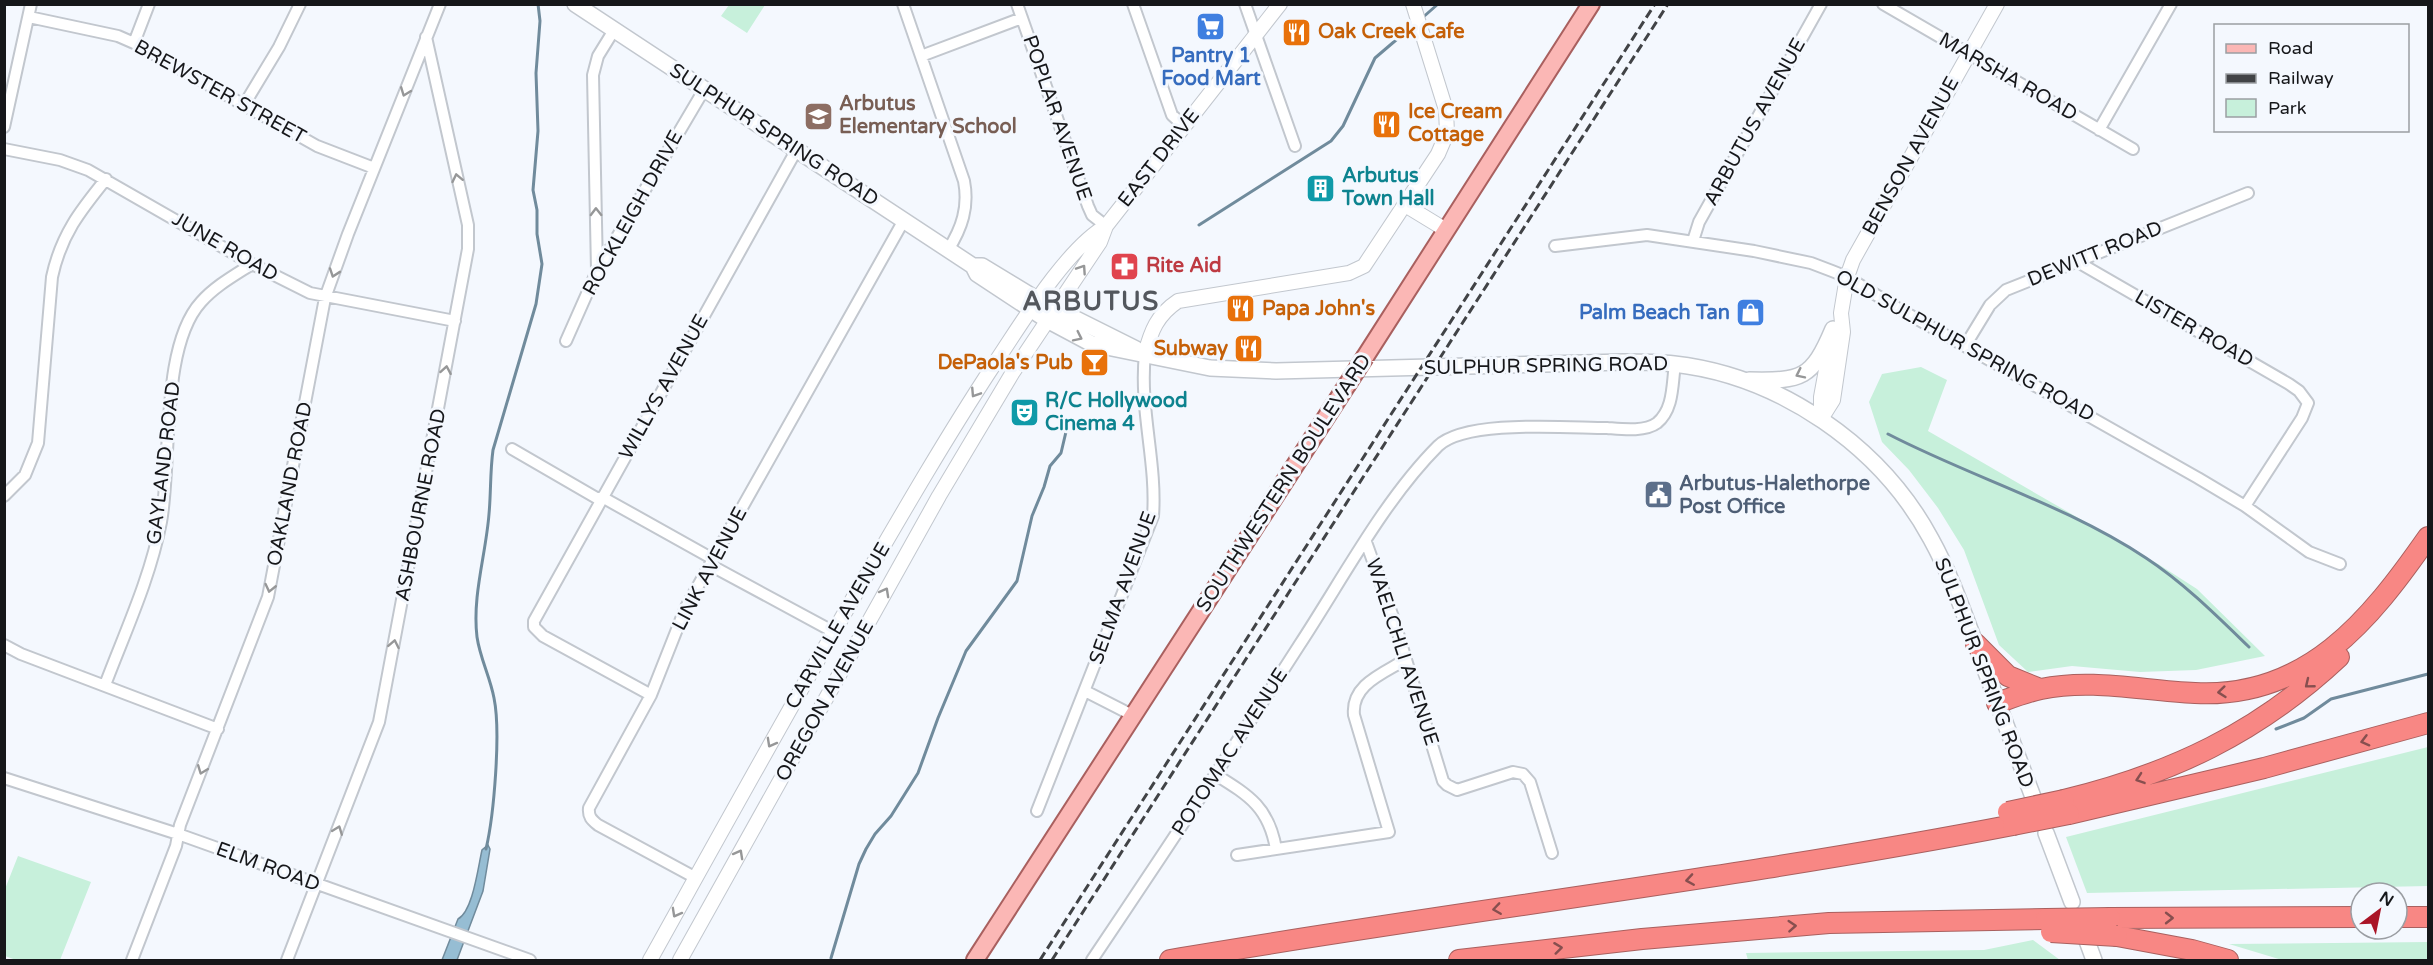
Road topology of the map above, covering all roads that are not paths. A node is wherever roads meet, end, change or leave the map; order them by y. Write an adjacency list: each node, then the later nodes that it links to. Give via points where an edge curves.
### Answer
1 (31, 4): 17 (street)
2 (149, 4): 22 (street)
3 (300, 4): 26 (street)
4 (440, 4): 21 (street, OAKLAND ROAD)
5 (575, 4): 19 (main road, SULPHUR SPRING ROAD)
6 (903, 4): 24 (street)
7 (1017, 4): 18 (street, POPLAR AVENUE)
8 (1133, 4): 27 (street, via 1172,115)
9 (1245, 4): 20 (street)
10 (1280, 4): 20 (street, EAST DRIVE)
11 (1591, 4): 40 (main road, SOUTHWESTERN BOULEVARD)
12 (1821, 4): 41 (street, ARBUTUS AVENUE, via 1699,222)
13 (1883, 4): 23 (street, MARSHA ROAD)
14 (1997, 4): 23 (street, BENSON AVENUE)
15 (2171, 4): 29 (street)
16 (1414, 8): 37 (street, via 1446,110 1447,133)
17 (29, 17): 22 (street, BREWSTER STREET); 28 (street)
18 (1022, 18): 24 (street); 39 (street, POPLAR AVENUE, via 1088,206 1092,215)
19 (614, 30): 25 (main road, SULPHUR SPRING ROAD); 46 (street, one-way to 19, via 593,75 598,56)
20 (1255, 34): 27 (street, EAST DRIVE); 30 (street)
21 (426, 37): 34 (street, OAKLAND ROAD, one-way to 34); 52 (street, ASHBOURNE ROAD, one-way to 21, via 469,237)
22 (134, 42): 26 (street, BREWSTER STREET)
23 (1969, 55): 29 (street, MARSHA ROAD); 47 (street, BENSON AVENUE)
24 (921, 56): 43 (street, via 966,194 962,221)
25 (705, 88): 32 (main road, SULPHUR SPRING ROAD); 46 (street, ROCKLEIGH DRIVE)
26 (244, 105): 34 (street, BREWSTER STREET, via 317,146)
27 (1184, 126): 39 (street, EAST DRIVE)
28 (4, 127)
29 (2099, 130): 33 (street, MARSHA ROAD)
30 (1295, 146)
31 (4, 148): 35 (street, JUNE ROAD, via 75,165)
32 (797, 149): 38 (main road, SULPHUR SPRING ROAD); 62 (street, WILLYS AVENUE)
33 (2133, 149)
34 (374, 168): 48 (street, OAKLAND ROAD, one-way to 48)
35 (106, 179): 45 (street, JUNE ROAD); 61 (street, via 69,229 57,258 52,277 38,443 25,475)
36 (2248, 193): 44 (street, DEWITT ROAD)
37 (1405, 205): 40 (street); 56 (street, via 1371,257 1357,271 1178,302 1159,316)
38 (904, 220): 43 (main road, SULPHUR SPRING ROAD); 69 (street, LINK AVENUE)
39 (1106, 226): 49 (street, EAST DRIVE, via 1093,233); 51 (street, EAST DRIVE, one-way to 39, via 1100,242)
40 (1446, 230): 80 (main road, SOUTHWESTERN BOULEVARD, bridge)
41 (1693, 241): 42 (street, OLD SULPHUR SPRING ROAD, via 1647,235); 47 (street, OLD SULPHUR SPRING ROAD, via 1811,263)
42 (1555, 246)
43 (948, 250): 49 (main road, SULPHUR SPRING ROAD, via 973,266 977,274)
44 (2076, 261): 55 (street, DEWITT ROAD, via 2001,293); 63 (street, LISTER ROAD, via 2289,384 2308,403)
45 (252, 264): 48 (street, JUNE ROAD); 75 (street, GAYLAND ROAD, via 201,302 184,331 175,367 161,521 145,581)
46 (597, 271): 54 (street, ROCKLEIGH DRIVE)
47 (1847, 277): 50 (street, BENSON AVENUE); 55 (street, OLD SULPHUR SPRING ROAD)
48 (326, 298): 52 (street, JUNE ROAD); 82 (street, OAKLAND ROAD, one-way to 82, via 268,597)
49 (1034, 305): 51 (main road, SULPHUR SPRING ROAD); 64 (street, CARVILLE AVENUE, one-way to 64)
50 (1841, 313): 53 (street, BENSON AVENUE); 59 (street, BENSON AVENUE, via 1843,332 1833,400)
51 (1051, 314): 56 (main road, SULPHUR SPRING ROAD); 67 (street, OREGON AVENUE, via 990,408)
52 (454, 321): 94 (street, ASHBOURNE ROAD, one-way to 52, via 379,722)
53 (1833, 329): 58 (main road, one-way to 58, via 1819,361 1801,374 1780,380); 59 (street, BENSON AVENUE)
54 (566, 341)
55 (1965, 346): 63 (street, OLD SULPHUR SPRING ROAD)
56 (1145, 354): 57 (main road, SULPHUR SPRING ROAD, via 1239,371); 77 (street, SELMA AVENUE, via 1142,390 1153,516)
57 (1675, 364): 58 (main road, SULPHUR SPRING ROAD); 66 (street, WAELCHLI AVENUE, via 1670,404 1652,426 1544,427 1454,436 1429,457)
58 (1739, 380): 59 (main road, SULPHUR SPRING ROAD)
59 (1821, 419): 72 (main road, SULPHUR SPRING ROAD, via 1874,463 1912,509 1949,574)
60 (512, 449): 62 (street)
61 (4, 496)
62 (601, 499): 69 (street); 78 (street, WILLYS AVENUE, via 537,613 534,627 543,636)
63 (2245, 506): 70 (street, OLD SULPHUR SPRING ROAD, via 2309,552)
64 (891, 532): 67 (street); 71 (street, CARVILLE AVENUE)
65 (2428, 537): 76 (highway, one-way to 76, via 2393,586 2351,634 2318,660 2280,679 2241,690 2198,694 2104,684)
66 (1366, 542): 74 (street, WAELCHLI AVENUE); 83 (street, POTOMAC AVENUE)
67 (912, 544): 105 (street, OREGON AVENUE, one-way to 67)
68 (2428, 545): 86 (highway, one-way to 86, via 2397,593 2369,626 2322,673 2280,706 2182,762)
69 (712, 562): 71 (street); 78 (street, LINK AVENUE, via 685,609)
70 (2340, 564)
71 (834, 632): 93 (street, CARVILLE AVENUE, one-way to 93)
72 (1976, 644): 76 (highway, via 2008,676); 79 (main road, SULPHUR SPRING ROAD)
73 (4, 645): 75 (street)
74 (1405, 660): 90 (street, via 1365,684 1353,705 1389,832); 91 (street, WAELCHLI AVENUE, via 1443,781 1457,790 1514,772 1523,774 1530,782)
75 (105, 685): 82 (street)
76 (2040, 689): 79 (highway)
77 (1085, 691): 80 (street); 87 (street, SELMA AVENUE)
78 (651, 695): 93 (street, LINK AVENUE, via 592,801 589,814 598,825)
79 (1997, 703): 85 (main road, SULPHUR SPRING ROAD)
80 (1134, 716): 106 (main road, SOUTHWESTERN BOULEVARD)
81 (2425, 724): 86 (highway, one-way to 86, via 2264,768)
82 (218, 729): 89 (street, OAKLAND ROAD, one-way to 89)
83 (1216, 775): 90 (street, via 1259,807 1273,833); 107 (street, POTOMAC AVENUE)
84 (4, 778): 89 (street, ELM ROAD)
85 (2033, 797)
86 (2067, 807): 108 (highway, one-way to 108, bridge, via 1748,871)
87 (1037, 811)
88 (2046, 833): 95 (main road)
89 (178, 834): 94 (street, ELM ROAD); 101 (street, OAKLAND ROAD)
90 (1276, 849): 92 (street)
91 (1552, 853)
92 (1237, 855)
93 (696, 878): 104 (street, CARVILLE AVENUE, one-way to 104)
94 (317, 885): 102 (street, ASHBOURNE ROAD); 103 (street, ELM ROAD)
95 (2072, 902)
96 (2349, 917): 99 (highway, one-way to 96)
97 (2409, 917): 98 (highway)
98 (2428, 917)
99 (2113, 927): 109 (highway, one-way to 99, bridge, via 1618,941 1829,923); 111 (highway)
100 (2087, 941): 110 (main road)
101 (132, 960)
102 (287, 960)
103 (530, 960)
104 (650, 960)
105 (680, 960)
106 (975, 960)
107 (1092, 960)
108 (1170, 960)
109 (1459, 960)
110 (2094, 960)
111 (2228, 960)

